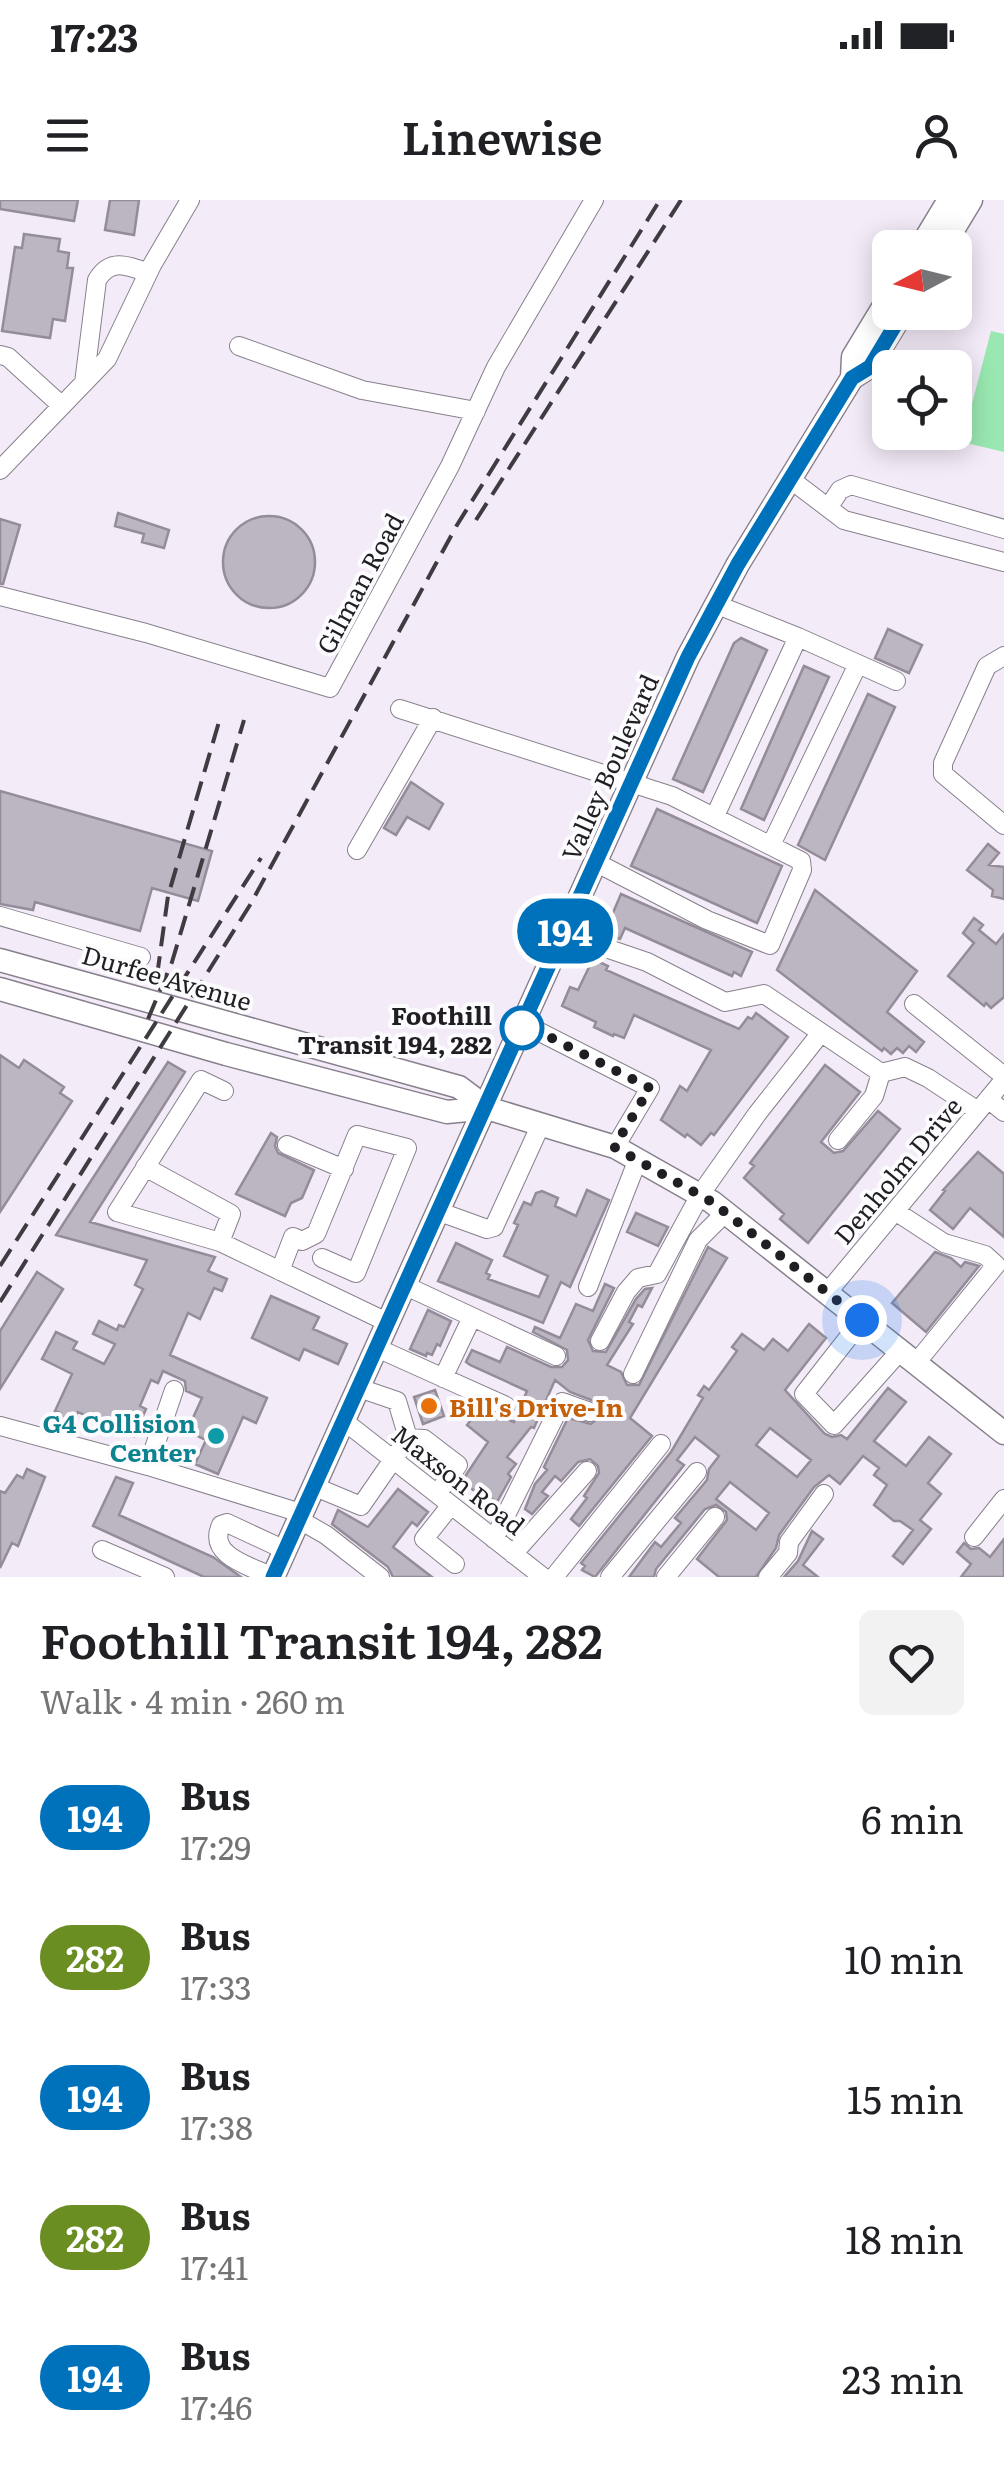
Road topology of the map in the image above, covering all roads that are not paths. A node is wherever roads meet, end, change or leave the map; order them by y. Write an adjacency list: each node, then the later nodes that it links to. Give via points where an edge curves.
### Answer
1 (190, 200): 7 (street)
2 (594, 200): 15 (street, Gilman Road)
3 (949, 200): 5 (main road)
4 (971, 200): 6 (main road)
5 (931, 230)
6 (953, 230)
7 (148, 273): 13 (street, via 108,359); 13 (street, via 125,264 104,269 97,280)
8 (872, 325): 12 (main road, Valley Boulevard, via 852,357)
9 (892, 330): 12 (main road, Valley Boulevard, via 870,367)
10 (240, 346): 15 (street, via 362,390)
11 (0, 356): 14 (street)
12 (852, 378): 17 (main road, Valley Boulevard)
13 (84, 383): 14 (street)
14 (62, 406): 16 (street)
15 (476, 411): 21 (street, Gilman Road, via 330,688)
16 (0, 470)
17 (790, 478): 18 (street); 22 (main road, Valley Boulevard)
18 (828, 508): 19 (street, via 851,485); 20 (street, via 844,520)
19 (1004, 529)
20 (1004, 562)
21 (0, 596)
22 (714, 604): 23 (street); 29 (main road, Valley Boulevard)
23 (798, 636): 25 (street); 30 (street)
24 (1004, 656): 31 (street, via 988,666 943,774)
25 (858, 664): 26 (street); 32 (street)
26 (896, 681)
27 (400, 709): 28 (street)
28 (433, 718): 29 (street); 33 (street)
29 (632, 780): 30 (street); 34 (main road, Valley Boulevard)
30 (715, 816): 32 (street)
31 (1004, 826)
32 (771, 845): 34 (street, via 801,861 802,870 770,945)
33 (358, 850)
34 (597, 863): 36 (main road, Valley Boulevard)
35 (0, 916): 37 (street)
36 (557, 949): 41 (main road, Valley Boulevard); 42 (street, via 596,944 725,1002 764,994)
37 (141, 957)
38 (0, 960): 47 (main road, Durfee Avenue, via 458,1088)
39 (0, 989): 47 (main road, Durfee Avenue, via 448,1112)
40 (914, 1004): 44 (street)
41 (524, 1024): 47 (main road, Valley Boulevard); 52 (street, via 650,1088)
42 (820, 1034): 43 (street); 56 (street)
43 (881, 1073): 46 (street, via 905,1066); 50 (street, via 874,1096)
44 (1004, 1078): 46 (street, Denholm Drive)
45 (224, 1091): 54 (street, via 201,1080)
46 (983, 1105): 48 (street); 57 (street, Denholm Drive)
47 (487, 1108): 49 (main road, Durfee Avenue); 58 (main road, Valley Boulevard)
48 (1004, 1112)
49 (541, 1124): 52 (main road, Durfee Avenue); 58 (street, via 494,1226)
50 (838, 1140)
51 (287, 1145): 55 (street)
52 (614, 1147): 53 (main road, Durfee Avenue)
53 (638, 1159): 56 (main road, Durfee Avenue); 64 (street)
54 (146, 1167): 60 (street, via 231,1214); 60 (street, via 117,1212)
55 (344, 1170): 61 (street, via 357,1134 406,1148 356,1272); 62 (street, via 316,1234 293,1238)
56 (700, 1195): 59 (main road, Durfee Avenue); 69 (street, via 657,1274 638,1278 626,1292)
57 (895, 1211): 65 (street, Denholm Drive); 72 (street, via 944,1243 996,1265)
58 (440, 1212): 63 (main road, Valley Boulevard)
59 (725, 1212): 65 (main road, Durfee Avenue); 73 (street, via 698,1240)
60 (220, 1242): 62 (street)
61 (322, 1258)
62 (280, 1270): 68 (street)
63 (406, 1286): 66 (street); 68 (main road, Valley Boulevard)
64 (588, 1287)
65 (828, 1293): 67 (main road, Durfee Avenue)
66 (472, 1317): 71 (street); 74 (street)
67 (862, 1320): 72 (main road, Durfee Avenue); 72 (street, via 804,1394 834,1425)
68 (389, 1322): 70 (main road, Valley Boulevard)
69 (600, 1341)
70 (378, 1348): 74 (street); 75 (main road, Valley Boulevard)
71 (556, 1356)
72 (908, 1357): 81 (main road, Durfee Avenue)
73 (632, 1374)
74 (443, 1378): 77 (street)
75 (359, 1388): 79 (main road, Valley Boulevard); 82 (street, via 397,1402)
76 (174, 1390): 85 (street)
77 (506, 1406)
78 (590, 1412): 95 (street, via 562,1402)
79 (344, 1421): 84 (street, Maxson Road); 88 (main road, Valley Boulevard)
80 (0, 1426): 85 (street)
81 (1004, 1433)
82 (408, 1438): 84 (street); 90 (street, via 424,1439 458,1465)
83 (662, 1444): 104 (street)
84 (394, 1460): 88 (street, via 362,1506); 90 (street, Maxson Road)
85 (148, 1466): 92 (street)
86 (587, 1471): 98 (street)
87 (696, 1472): 105 (street)
88 (314, 1486): 92 (main road, Valley Boulevard)
89 (824, 1494): 107 (street)
90 (444, 1499): 95 (street, Maxson Road); 99 (street, via 424,1540)
91 (1004, 1499): 94 (street)
92 (300, 1516): 97 (main road, Valley Boulevard); 102 (street)
93 (715, 1518): 106 (street)
94 (974, 1537)
95 (494, 1538): 98 (street, Maxson Road)
96 (102, 1550): 100 (street)
97 (285, 1550): 101 (main road, Valley Boulevard); 101 (street, via 226,1523 217,1534 224,1552)
98 (513, 1554): 103 (street, Maxson Road)
99 (455, 1564)
100 (165, 1577)
101 (273, 1577)
102 (380, 1577)
103 (543, 1577)
104 (554, 1577)
105 (610, 1577)
106 (666, 1577)
107 (768, 1577)

